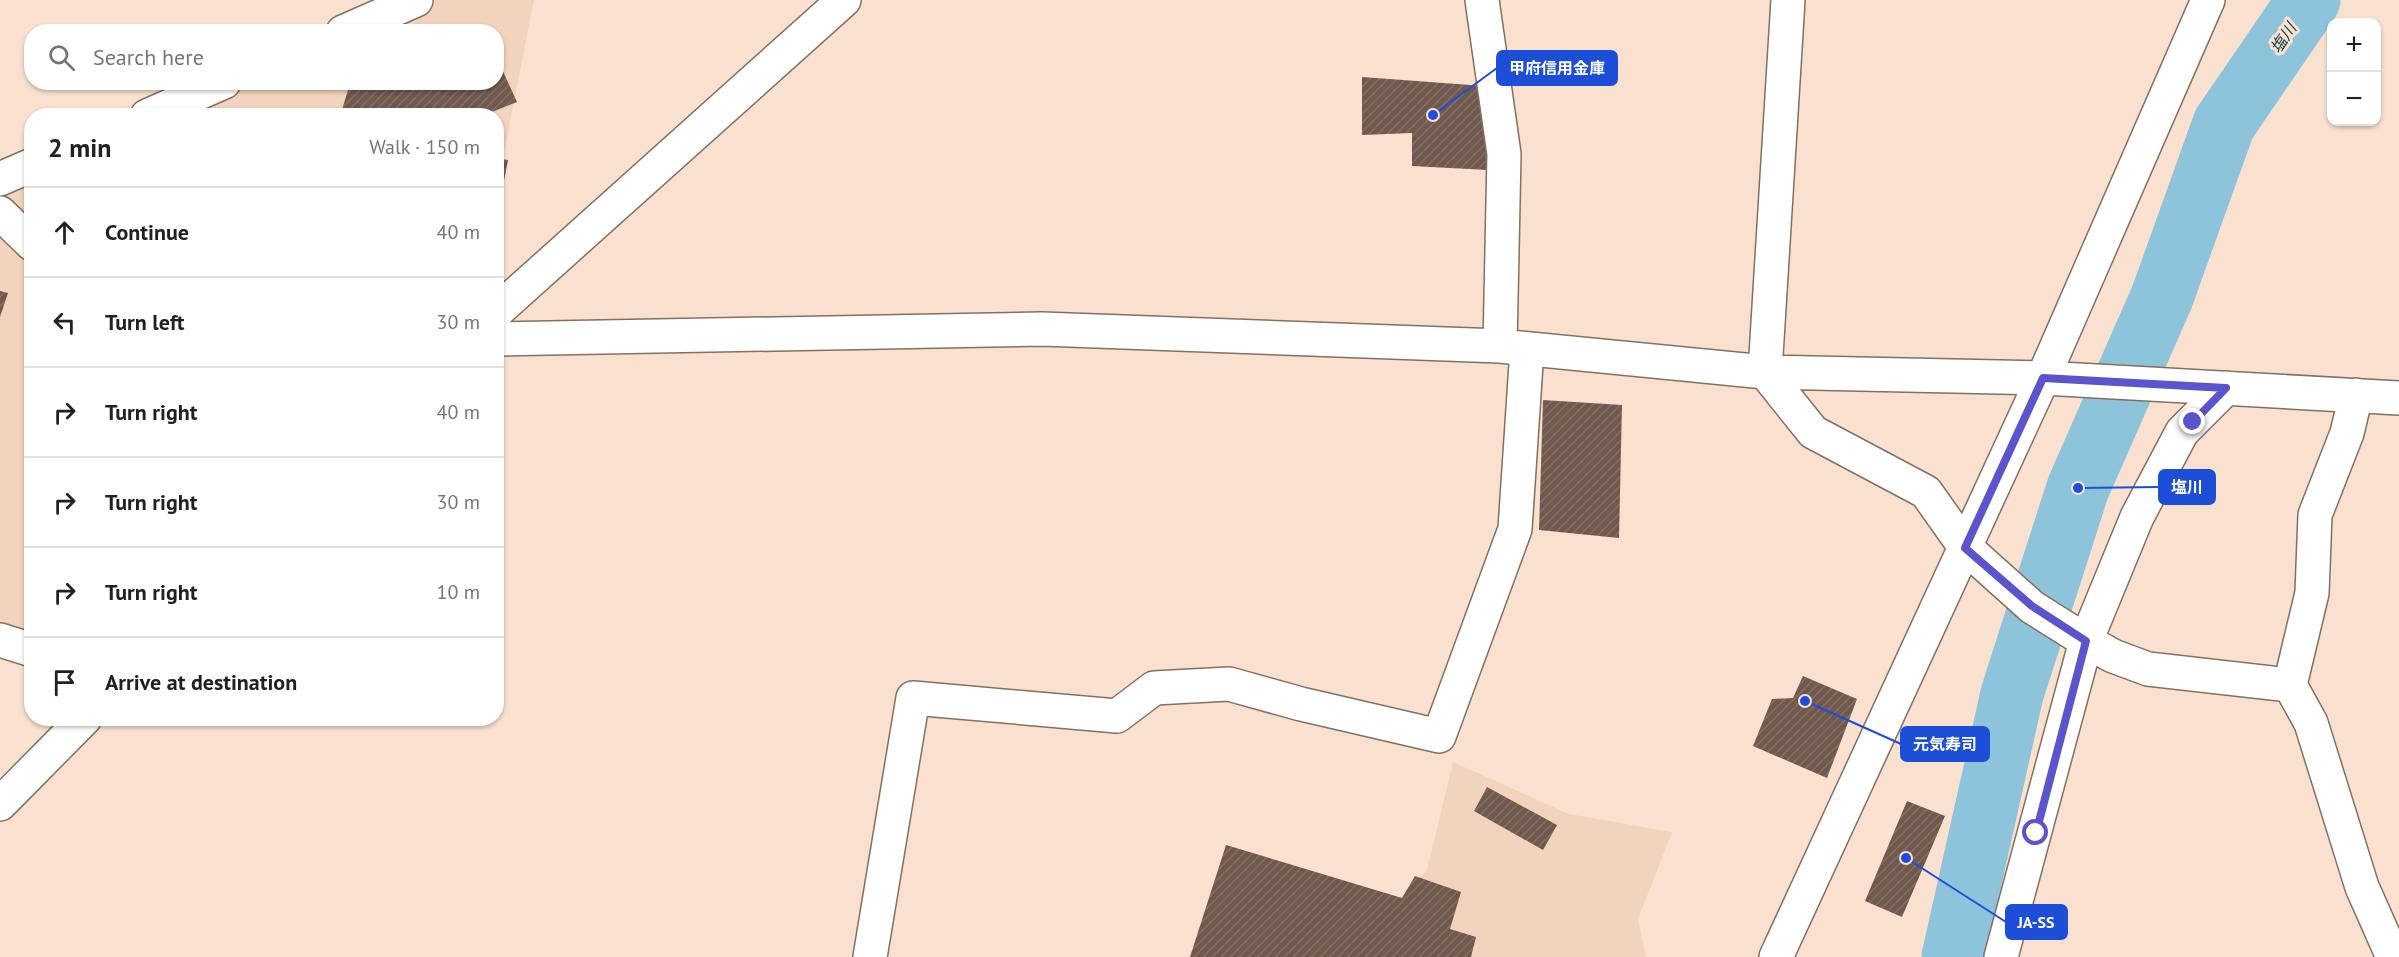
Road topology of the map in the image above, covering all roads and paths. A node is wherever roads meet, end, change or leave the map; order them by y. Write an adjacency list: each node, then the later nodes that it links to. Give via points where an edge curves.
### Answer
1 (416, 0): 6 (street)
2 (844, 0): 13 (street)
3 (1482, 0): 15 (street, via 1504,154)
4 (1788, 0): 16 (street)
5 (2208, 0): 17 (street)
6 (361, 24)
7 (206, 90): 8 (street)
8 (165, 108)
9 (24, 168): 10 (street)
10 (0, 179)
11 (0, 213): 12 (street)
12 (24, 236)
13 (504, 305)
14 (504, 339): 15 (street, via 1042,329)
15 (1513, 347): 16 (street); 28 (street, via 1515,529 1439,736 1229,684 1154,688 1117,716 914,698)
16 (1766, 372): 17 (street); 21 (street, via 1813,432 1926,492)
17 (2043, 378): 18 (street); 21 (street)
18 (2226, 388): 19 (street); 23 (street, via 2182,432 2137,517)
19 (2356, 395): 20 (street); 25 (street, via 2347,433 2315,515 2312,593)
20 (2399, 398)
21 (1965, 548): 23 (street, via 2032,606); 29 (street)
22 (0, 640): 24 (street)
23 (2086, 641): 25 (street, via 2148,669); 30 (street)
24 (24, 648)
25 (2290, 685): 31 (street, via 2311,723 2362,887)
26 (77, 726): 27 (street)
27 (0, 804)
28 (870, 957)
29 (1776, 957)
30 (2001, 957)
31 (2393, 957)

